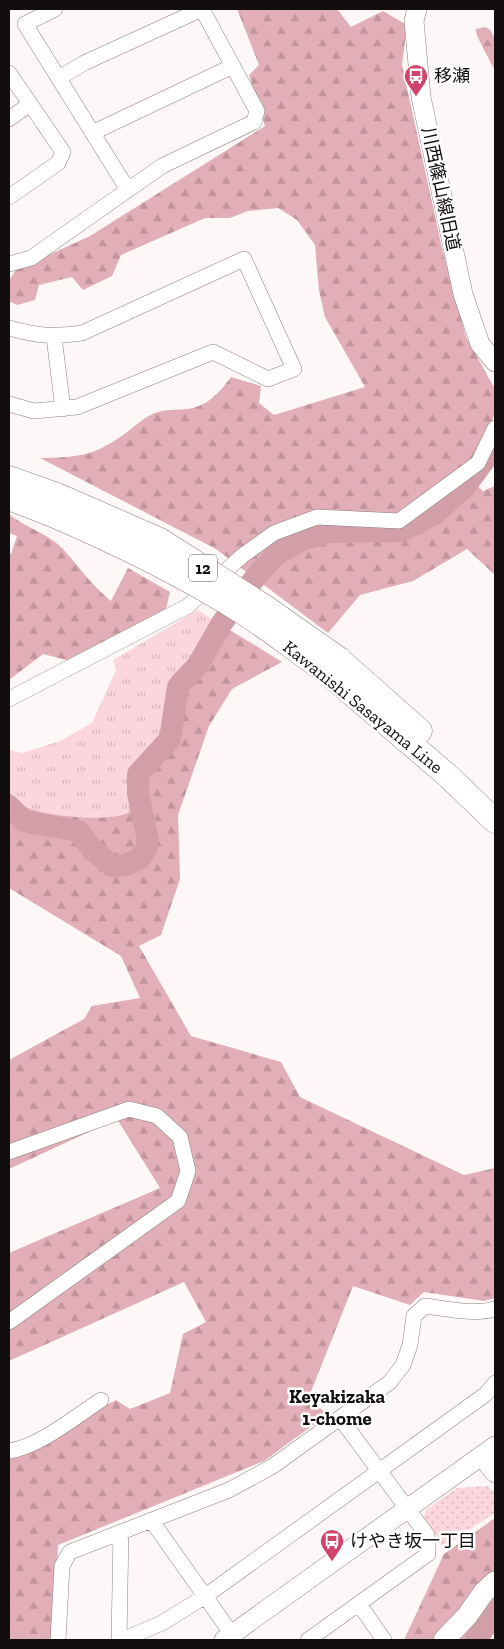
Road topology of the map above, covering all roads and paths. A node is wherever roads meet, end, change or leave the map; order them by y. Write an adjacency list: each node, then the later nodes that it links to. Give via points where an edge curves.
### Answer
1 (56, 9): 6 (street, via 25,24)
2 (202, 9): 4 (street); 6 (street, via 84,63)
3 (417, 9): 15 (street, 川西篠山線旧道, via 414,21 421,97 463,294 480,344)
4 (233, 66): 9 (street); 10 (street, via 257,111 254,122 162,166)
5 (9, 73): 7 (street)
6 (59, 78): 9 (street)
7 (30, 104): 8 (street); 11 (street, via 63,152 58,163)
8 (9, 119)
9 (94, 132): 10 (street)
10 (128, 190): 12 (street, via 31,258)
11 (9, 197)
12 (9, 264)
13 (9, 328): 14 (street)
14 (54, 337): 17 (street); 17 (street, via 82,333 244,259 294,369 268,379 213,352 77,407)
15 (495, 362)
16 (9, 404): 17 (street, via 34,411)
17 (63, 408)
18 (495, 428): 23 (street, via 478,463 399,522 317,517 274,533 242,556 188,606)
19 (9, 478): 21 (main road, Kawanishi Sasayama Line / 12)
20 (9, 498): 21 (main road, Kawanishi Sasayama Line / 12)
21 (52, 504): 22 (main road, Kawanishi Sasayama Line / 12, bridge, via 160,540 265,606)
22 (332, 664): 24 (main road, Kawanishi Sasayama Line / 12); 25 (main road, Kawanishi Sasayama Line / 12)
23 (9, 699)
24 (495, 798)
25 (495, 821)
26 (9, 1152): 28 (street, via 129,1109 157,1116 180,1137 188,1171 178,1201)
27 (495, 1309): 31 (street, via 487,1312 458,1311 425,1306 414,1316 403,1365 390,1382)
28 (9, 1322)
29 (495, 1383): 34 (street, via 486,1394)
30 (101, 1400): 32 (street, via 52,1432 18,1450)
31 (340, 1418): 34 (street); 37 (street, via 273,1466 229,1490)
32 (9, 1451)
33 (489, 1451): 35 (street); 36 (street)
34 (379, 1468): 36 (street); 40 (street)
35 (495, 1474)
36 (408, 1508): 41 (street, via 427,1535 428,1554); 42 (street)
37 (151, 1520): 38 (street); 40 (street)
38 (121, 1532): 43 (street, via 70,1552 62,1566); 44 (street)
39 (495, 1582): 47 (main road)
40 (204, 1596): 42 (street); 44 (street, via 162,1623)
41 (359, 1604): 45 (street); 46 (street)
42 (230, 1639)
43 (58, 1640)
44 (120, 1640)
45 (308, 1640)
46 (384, 1640)
47 (444, 1640)

